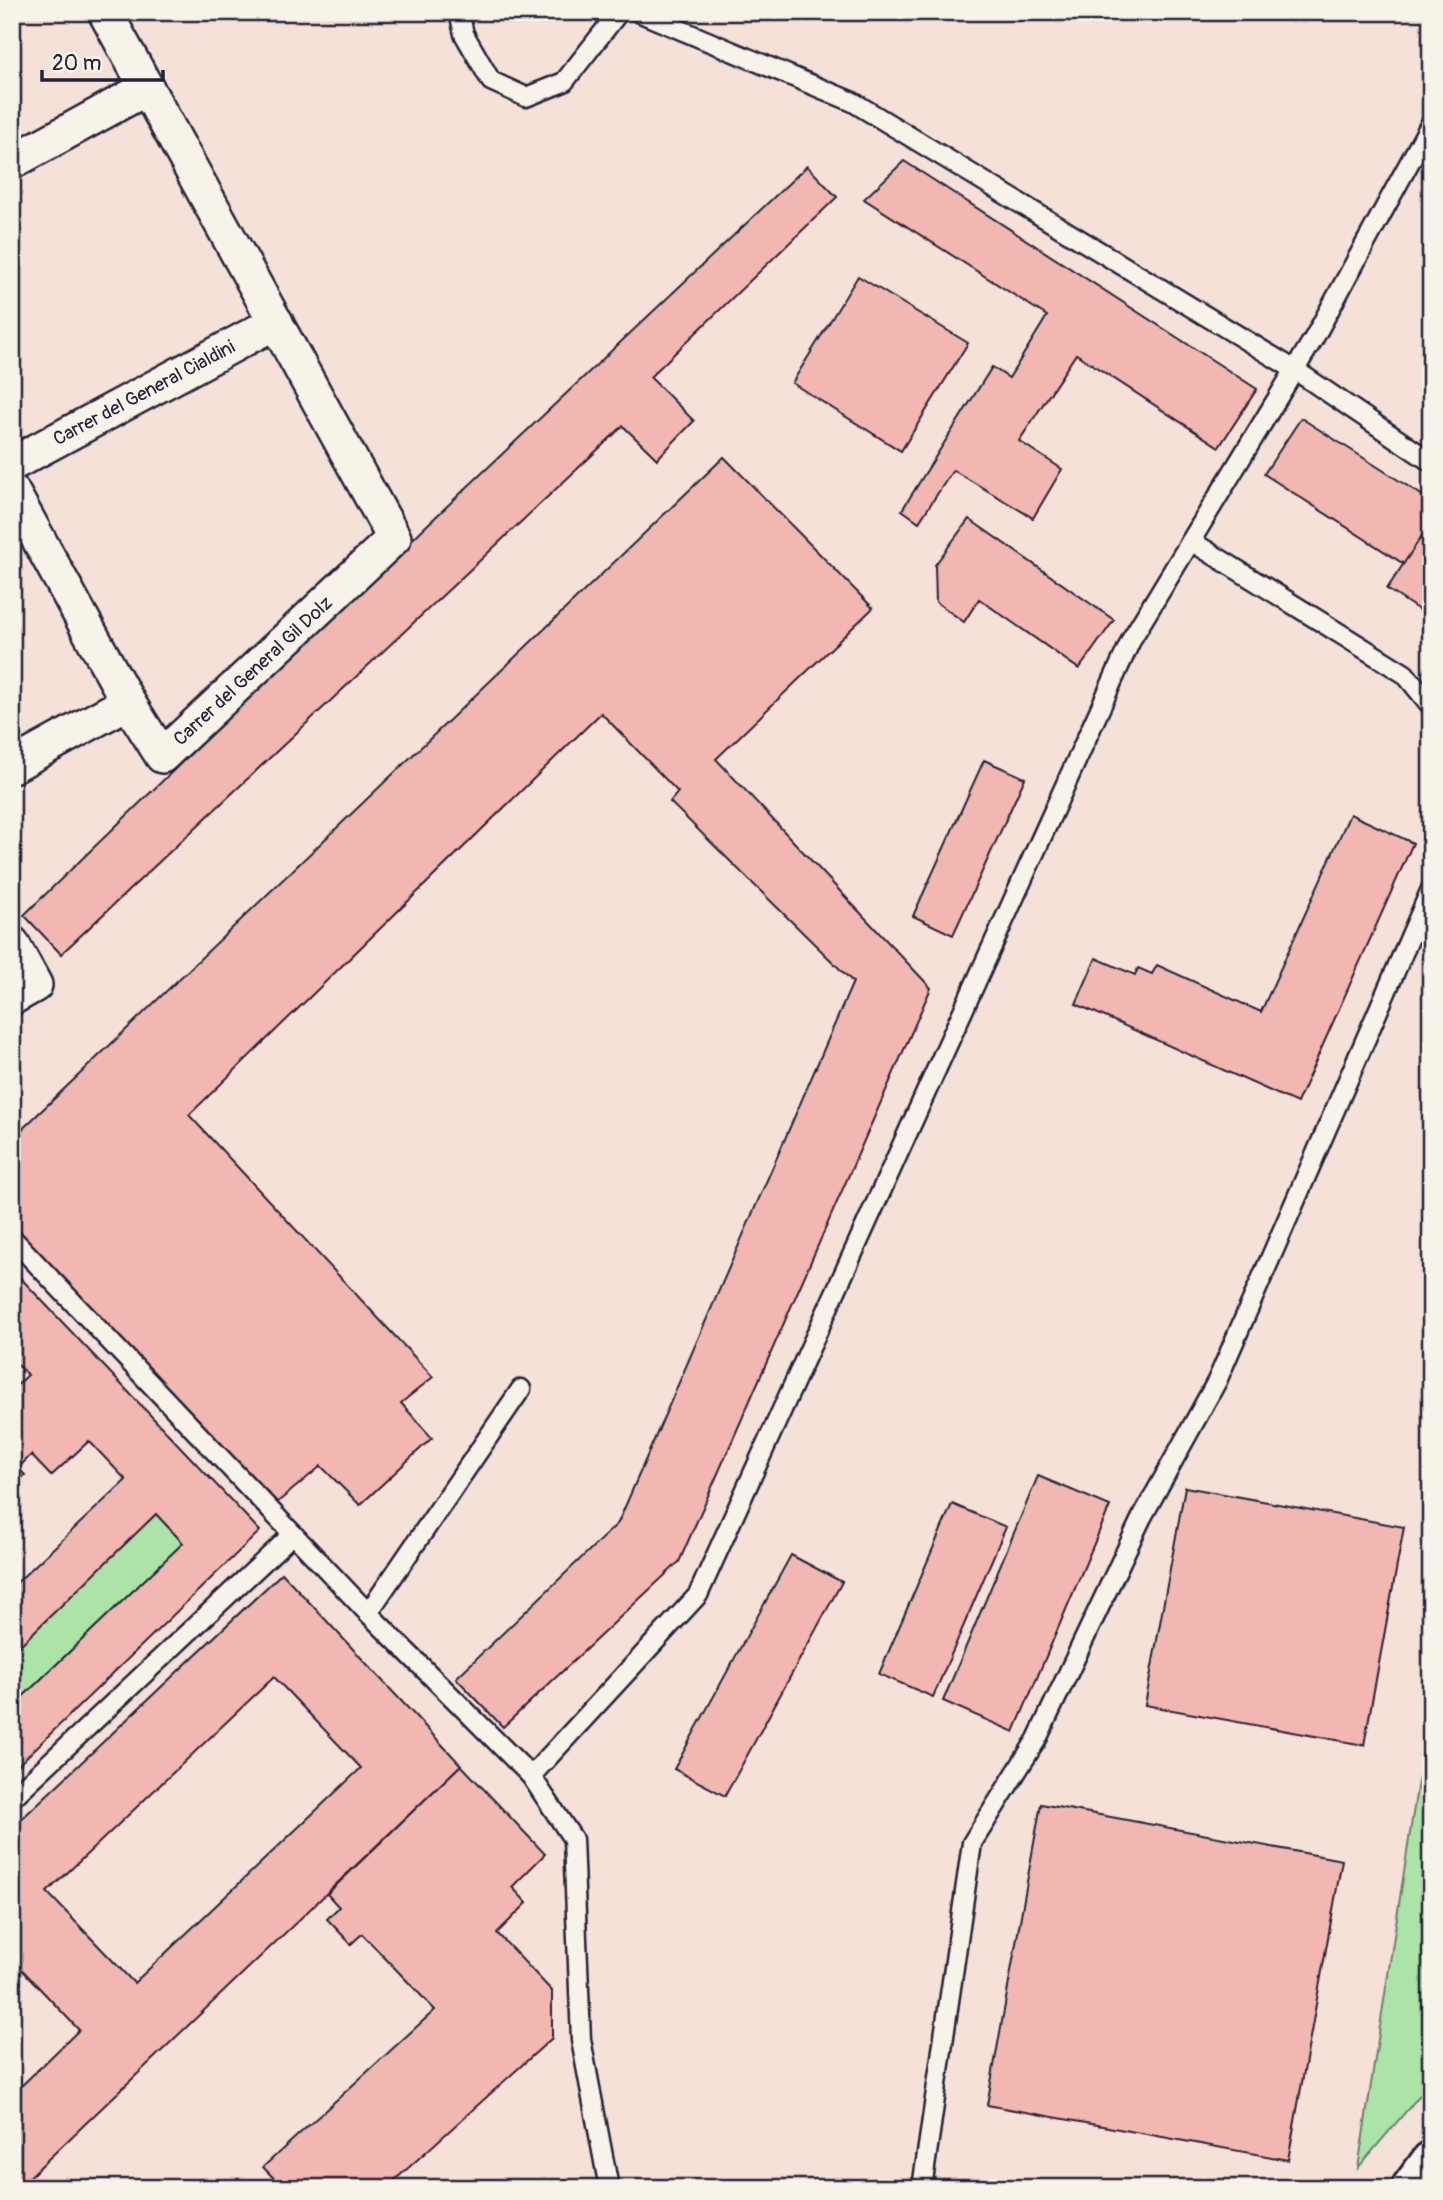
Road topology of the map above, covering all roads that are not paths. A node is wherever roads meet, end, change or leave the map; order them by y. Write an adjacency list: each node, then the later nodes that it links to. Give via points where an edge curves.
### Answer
1 (105, 12): 5 (street)
2 (459, 12): 3 (lane, via 464,34 491,81 526,97 564,82)
3 (618, 12)
4 (638, 12): 9 (lane, via 853,102)
5 (147, 88): 7 (street); 8 (street)
6 (1431, 123): 9 (lane)
7 (12, 162)
8 (276, 322): 11 (street, Carrer del General Cialdini); 14 (street, Carrer del General Gil Dolz, via 394,538 162,756)
9 (1295, 370): 10 (lane); 13 (lane)
10 (1431, 462)
11 (12, 464)
12 (12, 492): 14 (street)
13 (1191, 541): 15 (lane, via 1405,674); 24 (lane, via 1132,638 698,1595)
14 (128, 702): 16 (street)
15 (1431, 706)
16 (12, 766)
17 (1431, 889): 28 (lane, via 1217,1381 1141,1519 1037,1739 972,1843)
18 (12, 943): 19 (street)
19 (24, 992)
20 (12, 1238): 22 (lane)
21 (521, 1389): 23 (lane)
22 (293, 1534): 23 (lane); 25 (lane)
23 (368, 1613): 24 (lane)
24 (531, 1776): 27 (lane, via 573,1839 581,2040)
25 (12, 1798)
26 (1431, 2161): 29 (street)
27 (609, 2188)
28 (922, 2188)
29 (1411, 2188)

